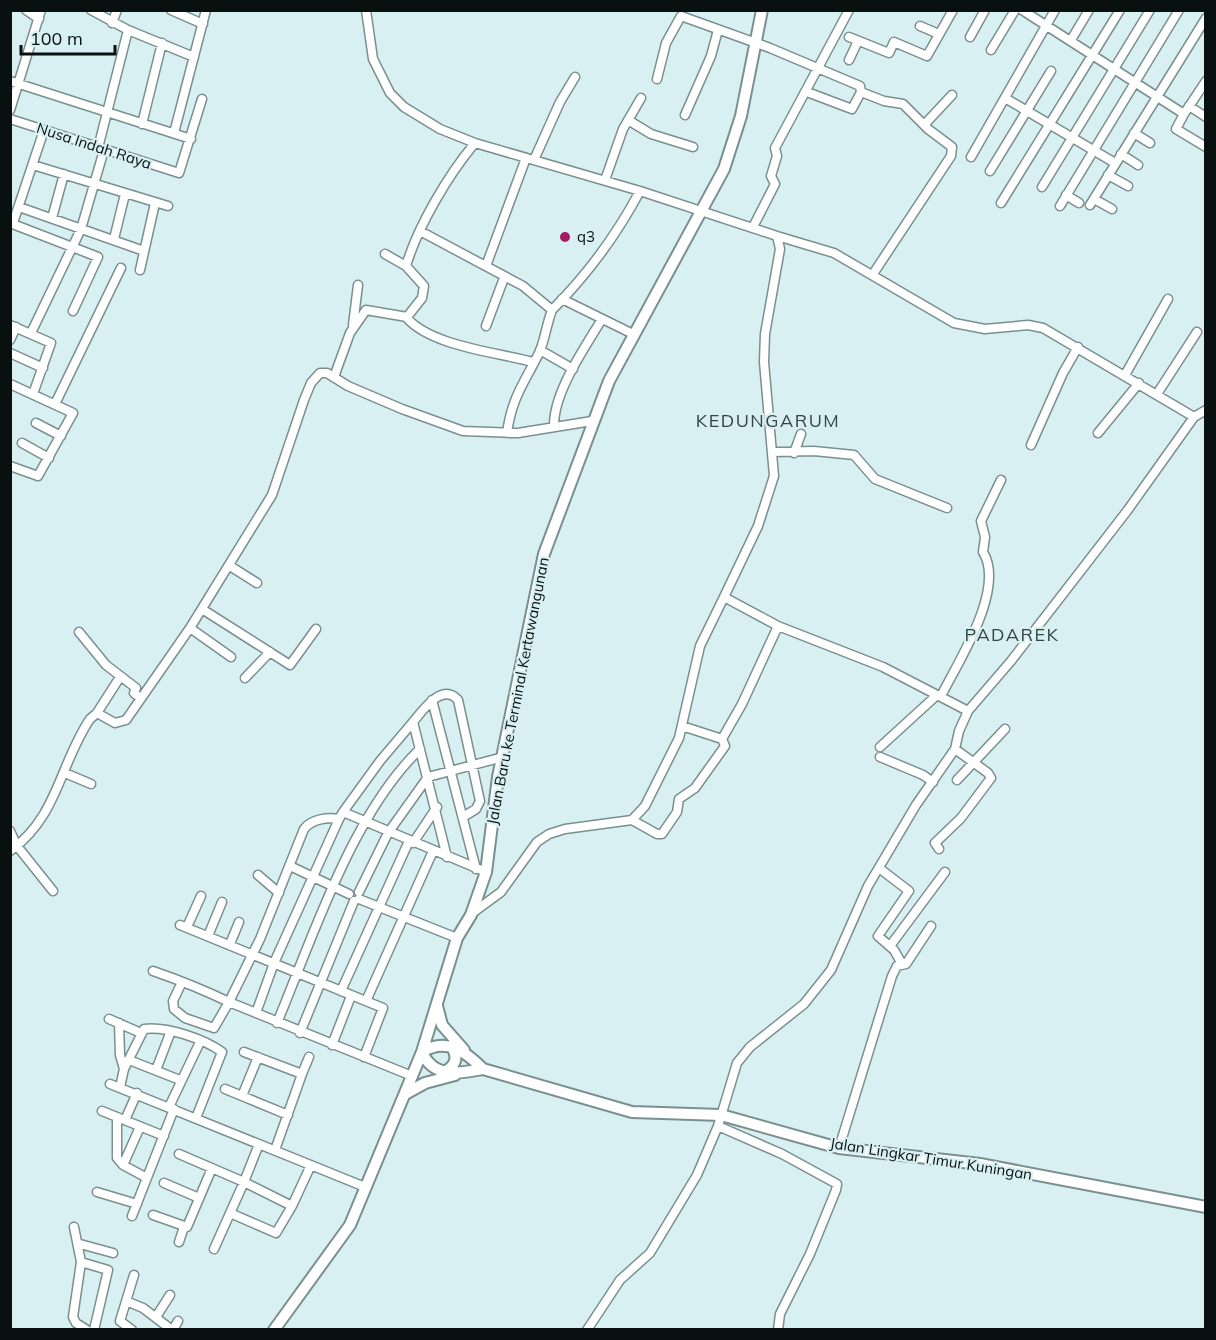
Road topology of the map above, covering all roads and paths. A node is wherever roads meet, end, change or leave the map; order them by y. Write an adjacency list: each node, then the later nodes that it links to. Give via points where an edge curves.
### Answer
1 (26, 10): 19 (street)
2 (91, 10): 22 (street)
3 (117, 10): 22 (street)
4 (171, 10): 23 (street)
5 (207, 10): 23 (street)
6 (366, 10): 70 (street, via 374,59 390,93 420,118)
7 (699, 10): 21 (street)
8 (762, 10): 33 (main road, Jalan Baru ke Terminal Kertawangunan)
9 (849, 10): 39 (street)
10 (985, 10): 29 (street)
11 (1015, 10): 35 (street)
12 (1022, 10): 24 (street)
13 (1055, 10): 24 (street)
14 (1089, 10): 31 (street)
15 (1120, 10): 36 (street)
16 (1150, 10): 40 (street)
17 (1179, 10): 46 (street)
18 (951, 11): 28 (street)
19 (40, 15): 45 (street)
20 (1206, 18): 50 (street)
21 (695, 21): 27 (street); 43 (street, via 679,16 666,43)
22 (112, 23): 26 (street)
23 (203, 24): 37 (street)
24 (1046, 25): 31 (street); 52 (street)
25 (920, 26): 28 (street)
26 (128, 30): 34 (street); 56 (street)
27 (718, 30): 33 (street); 58 (street)
28 (939, 34): 32 (street, via 927,56 894,42 889,53)
29 (970, 37)
30 (849, 38): 32 (street)
31 (1071, 40): 36 (street)
32 (858, 41): 38 (street)
33 (755, 42): 39 (street); 99 (main road, Jalan Baru ke Terminal Kertawangunan, via 724,169)
34 (162, 43): 37 (street); 63 (street)
35 (991, 50)
36 (1093, 55): 40 (street); 62 (street)
37 (194, 57): 66 (street)
38 (849, 60)
39 (818, 68): 47 (street); 48 (street, via 860,86)
40 (1114, 69): 46 (street); 68 (street)
41 (1051, 71): 57 (street)
42 (575, 77): 78 (street)
43 (657, 79)
44 (1206, 81): 55 (street)
45 (14, 82): 54 (street); 56 (street)
46 (1136, 83): 50 (street); 75 (street)
47 (807, 92): 48 (street, via 852,109); 102 (street, via 775,148 777,155 771,175 775,184)
48 (861, 92): 64 (street, via 903,104)
49 (952, 95): 64 (street)
50 (1157, 97): 55 (street); 67 (street)
51 (641, 98): 61 (street)
52 (1005, 98): 57 (street); 77 (street)
53 (202, 99): 69 (street)
54 (10, 110)
55 (1187, 110): 59 (street); 73 (street, via 1176,129)
56 (107, 112): 63 (street); 74 (street)
57 (1026, 112): 62 (street); 82 (street)
58 (685, 115)
59 (1206, 117)
60 (10, 119): 65 (street, Nusa Indah Raya)
61 (628, 120): 72 (street, via 651,134); 85 (street)
62 (1050, 123): 68 (street); 93 (street)
63 (142, 124): 66 (street)
64 (924, 125): 114 (street, via 952,147 951,156)
65 (44, 130): 74 (street, Nusa Indah Raya); 80 (street)
66 (174, 133): 69 (street)
67 (1134, 133): 71 (street); 76 (street)
68 (1072, 137): 75 (street); 88 (street)
69 (191, 139): 74 (street, Nusa Indah Raya, via 182,171 178,173)
70 (475, 143): 78 (street); 104 (street)
71 (1150, 143)
72 (693, 147)
73 (1206, 147)
74 (101, 149): 86 (street)
75 (1094, 150): 79 (street); 91 (street)
76 (1121, 154): 79 (street); 81 (street)
77 (971, 157)
78 (530, 159): 85 (street); 111 (street)
79 (1115, 163): 84 (street)
80 (33, 165): 83 (street); 97 (street)
81 (1138, 165)
82 (990, 171)
83 (64, 174): 86 (street); 100 (street)
84 (1108, 175): 87 (street); 98 (street, via 1092,202)
85 (605, 180): 89 (street)
86 (95, 184): 90 (street); 103 (street)
87 (1128, 186)
88 (1042, 187)
89 (640, 190): 99 (street); 117 (street, via 608,246)
90 (126, 194): 92 (street); 106 (street)
91 (1066, 195): 94 (street); 96 (street)
92 (155, 203): 95 (street); 108 (street)
93 (1001, 203)
94 (1079, 203)
95 (168, 206)
96 (1060, 206)
97 (19, 207): 100 (street); 101 (street)
98 (1112, 209)
99 (701, 212): 102 (street); 128 (main road, Jalan Baru ke Terminal Kertawangunan)
100 (51, 219): 103 (street)
101 (12, 223): 107 (street)
102 (753, 227): 105 (street)
103 (81, 229): 106 (street); 107 (street)
104 (420, 231): 110 (street); 111 (street)
105 (777, 236): 114 (street, via 834,253); 154 (street, via 780,249 764,362)
106 (114, 239): 108 (street)
107 (74, 247): 120 (street, via 99,260); 127 (street)
108 (144, 251): 113 (street)
109 (385, 254): 110 (street)
110 (406, 266): 121 (street, via 425,288 413,313)
111 (486, 266): 115 (street)
112 (121, 268): 142 (street)
113 (140, 270)
114 (873, 274): 130 (street, via 954,323 985,328 1028,325 1043,328)
115 (504, 278): 119 (street, via 527,289); 124 (street)
116 (358, 285): 125 (street)
117 (562, 299): 119 (street); 122 (street)
118 (1168, 299): 136 (street)
119 (552, 310): 131 (street)
120 (73, 311)
121 (406, 317): 125 (street, via 368,309); 133 (street, via 452,345)
122 (602, 320): 128 (street); 135 (street)
123 (13, 326): 127 (street); 129 (street)
124 (486, 326)
125 (352, 328): 137 (street)
126 (1197, 332): 141 (street)
127 (31, 333): 134 (street, via 51,343)
128 (633, 334): 145 (main road, Jalan Baru ke Terminal Kertawangunan)
129 (10, 340)
130 (1078, 346): 136 (street); 153 (street)
131 (540, 350): 133 (street); 135 (street)
132 (10, 353): 134 (street)
133 (533, 362): 148 (street, via 522,380)
134 (43, 368): 140 (street)
135 (573, 369): 147 (street, via 556,405)
136 (1125, 375): 138 (street)
137 (334, 377): 148 (street, via 448,426 479,433); 160 (street, via 320,373 311,383 272,495)
138 (1139, 383): 141 (street); 149 (street)
139 (10, 384): 140 (street)
140 (33, 394): 142 (street)
141 (1157, 394): 144 (street)
142 (55, 404): 151 (street, via 73,413)
143 (1206, 410): 144 (street)
144 (1194, 417): 175 (street, via 1127,511)
145 (592, 421): 147 (street); 184 (main road, Jalan Baru ke Terminal Kertawangunan, via 544,554)
146 (36, 423): 151 (street)
147 (554, 428): 148 (street)
148 (507, 433)
149 (1098, 433)
150 (801, 434): 155 (street)
151 (61, 436): 156 (street)
152 (22, 443): 156 (street)
153 (1031, 445)
154 (773, 452): 155 (street); 162 (street, via 774,476 758,526)
155 (794, 453): 159 (street, via 854,455 875,478)
156 (49, 458): 157 (street, via 35,477)
157 (10, 466)
158 (1001, 480): 172 (street, via 981,521 990,581 985,604)
159 (947, 508)
160 (230, 567): 161 (street); 163 (street)
161 (257, 583)
162 (724, 597): 164 (street); 178 (street, via 700,646)
163 (202, 609): 165 (street); 168 (street)
164 (778, 626): 172 (street, via 883,667); 180 (street)
165 (190, 628): 169 (street); 173 (street, via 157,680)
166 (316, 629): 168 (street, via 292,665)
167 (79, 632): 170 (street)
168 (270, 651): 171 (street)
169 (231, 657)
170 (120, 677): 173 (street, via 136,688 134,693); 176 (street)
171 (245, 678)
172 (939, 695): 175 (street); 181 (street)
173 (140, 698): 176 (street, via 119,724)
174 (432, 700): 177 (street); 187 (street, via 449,694 458,700); 188 (street)
175 (968, 711): 183 (street)
176 (97, 713): 189 (street, via 86,725)
177 (413, 722): 182 (street); 195 (street)
178 (682, 726): 180 (street); 197 (street, via 645,806)
179 (1005, 729): 186 (street)
180 (722, 739): 197 (street, via 725,746 695,788 679,799 677,812 662,834)
181 (880, 747)
182 (420, 749): 190 (street); 198 (street)
183 (955, 749): 186 (street); 192 (street)
184 (503, 757): 187 (street); 208 (main road, Jalan Baru ke Terminal Kertawangunan)
185 (880, 757): 192 (street)
186 (973, 761): 191 (street); 203 (street, via 991,778 961,818 935,843)
187 (473, 765): 188 (street); 196 (street, via 479,804)
188 (451, 770): 190 (street); 196 (street)
189 (65, 773): 193 (street); 202 (street, via 29,837)
190 (428, 777): 194 (street); 200 (street)
191 (957, 780)
192 (933, 782): 207 (street)
193 (91, 783)
194 (436, 807): 201 (street); 205 (street)
195 (341, 815): 198 (street); 206 (street, via 308,825); 211 (street)
196 (463, 817): 208 (street)
197 (632, 820): 219 (street, via 549,834 537,842 501,892)
198 (364, 822): 200 (street); 212 (street)
199 (10, 831): 202 (street)
200 (388, 833): 201 (street); 216 (street)
201 (411, 842): 204 (street); 218 (street)
202 (16, 847): 213 (street)
203 (939, 849)
204 (433, 851): 205 (street); 220 (street)
205 (447, 857): 208 (street)
206 (290, 866): 211 (street); 214 (street)
207 (879, 868): 226 (street, via 909,891 878,936); 275 (street, via 831,970 804,1004 750,1047 737,1063)
208 (481, 870): 219 (main road, Jalan Baru ke Terminal Kertawangunan)
209 (945, 872): 226 (street)
210 (258, 875): 214 (street)
211 (313, 876): 212 (street); 228 (street)
212 (334, 886): 216 (street); 231 (street)
213 (53, 891)
214 (279, 893): 227 (street)
215 (201, 896): 223 (street, via 184,926)
216 (355, 897): 218 (street); 233 (street)
217 (222, 902): 223 (street)
218 (379, 906): 220 (street); 234 (street)
219 (471, 915): 224 (main road, Jalan Baru ke Terminal Kertawangunan)
220 (403, 916): 224 (street); 236 (street)
221 (239, 921): 225 (street)
222 (931, 926): 229 (street, via 906,964)
223 (208, 936): 225 (street)
224 (457, 938): 238 (main road, Jalan Baru ke Terminal Kertawangunan)
225 (230, 944): 227 (street)
226 (890, 946): 229 (street)
227 (252, 954): 228 (street); 237 (street)
228 (274, 963): 231 (street); 239 (street)
229 (902, 964): 279 (street, via 892,976)
230 (153, 970): 232 (street)
231 (298, 972): 233 (street); 242 (street)
232 (182, 982): 237 (street); 237 (street, via 173,1001 174,1009 199,1024 214,1028)
233 (321, 983): 234 (street); 245 (street)
234 (341, 991): 235 (street)
235 (351, 996): 236 (street); 247 (street)
236 (366, 1001): 254 (street, via 384,1008)
237 (229, 1002): 239 (street)
238 (437, 1002): 250 (main road, Jalan Baru ke Terminal Kertawangunan); 251 (main road, via 442,1025)
239 (256, 1013): 242 (street)
240 (109, 1019): 241 (street)
241 (119, 1023): 244 (street); 256 (street)
242 (277, 1023): 245 (street)
243 (171, 1031): 244 (street, via 149,1028); 246 (street); 258 (street)
244 (141, 1033): 255 (street)
245 (300, 1033): 247 (street)
246 (200, 1042): 263 (street); 274 (street, via 222,1052)
247 (332, 1045): 254 (street)
248 (452, 1046): 250 (main road, via 438,1044); 251 (main road, Jalan Lingkar Timur Kuningan); 259 (main road, via 456,1061)
249 (244, 1052): 252 (street)
250 (422, 1052): 259 (main road, via 432,1068); 262 (main road, Jalan Baru ke Terminal Kertawangunan)
251 (469, 1055): 257 (main road, Jalan Lingkar Timur Kuningan)
252 (258, 1057): 261 (street); 269 (street)
253 (309, 1057): 261 (street)
254 (364, 1058): 262 (street)
255 (129, 1060): 256 (street); 258 (street)
256 (124, 1069): 265 (street)
257 (483, 1069): 260 (main road, Jalan Lingkar Timur Kuningan); 275 (main road, Jalan Lingkar Timur Kuningan, via 632,1112)
258 (156, 1070): 263 (street)
259 (444, 1072): 260 (main road, Jalan Lingkar Timur Kuningan)
260 (464, 1073): 268 (main road, via 424,1083)
261 (302, 1074): 272 (street)
262 (412, 1077): 268 (main road, Jalan Baru ke Terminal Kertawangunan)
263 (180, 1080): 270 (street)
264 (110, 1084): 265 (street)
265 (120, 1087): 267 (street)
266 (225, 1089): 269 (street)
267 (137, 1093): 270 (street); 273 (street)
268 (405, 1094): 288 (main road, Jalan Baru ke Terminal Kertawangunan)
269 (242, 1096): 272 (street)
270 (171, 1108): 274 (street); 277 (street)
271 (102, 1111): 273 (street)
272 (288, 1115): 280 (street)
273 (121, 1118): 276 (street); 282 (street, via 117,1158)
274 (196, 1118): 278 (street)
275 (719, 1120): 279 (main road, Jalan Lingkar Timur Kuningan); 316 (street, via 697,1175 650,1252 620,1280); 317 (street, via 837,1184 810,1254 780,1314)
276 (140, 1126): 277 (street); 282 (street)
277 (164, 1136): 285 (street)
278 (259, 1144): 280 (street); 286 (street)
279 (838, 1148): 293 (main road, Jalan Lingkar Timur Kuningan, via 980,1164)
280 (275, 1150): 283 (street)
281 (179, 1154): 284 (street)
282 (123, 1165): 285 (street)
283 (311, 1165): 288 (street); 292 (street)
284 (212, 1168): 286 (street); 290 (street)
285 (147, 1178): 291 (street)
286 (244, 1182): 292 (street); 294 (street)
287 (164, 1183): 290 (street)
288 (365, 1187): 315 (main road, Jalan Baru ke Terminal Kertawangunan, via 345,1233)
289 (97, 1192): 291 (street)
290 (200, 1198): 298 (street)
291 (137, 1204): 296 (street)
292 (292, 1206): 294 (street, via 276,1233)
293 (1206, 1207)
294 (230, 1213): 301 (street)
295 (153, 1215): 298 (street)
296 (132, 1216)
297 (74, 1227): 300 (street)
298 (184, 1227): 299 (street)
299 (179, 1242)
300 (80, 1244): 302 (street); 304 (street)
301 (214, 1249)
302 (101, 1250): 303 (street); 305 (street)
303 (113, 1253)
304 (81, 1262): 305 (street); 311 (street, via 73,1317)
305 (98, 1267): 312 (street, via 108,1270)
306 (134, 1275): 308 (street)
307 (170, 1295): 309 (street)
308 (126, 1301): 309 (street); 313 (street, via 120,1321)
309 (156, 1317): 314 (street)
310 (178, 1321): 314 (street)
311 (87, 1329)
312 (94, 1329)
313 (132, 1329)
314 (173, 1329)
315 (274, 1329)
316 (587, 1329)
317 (778, 1329)

